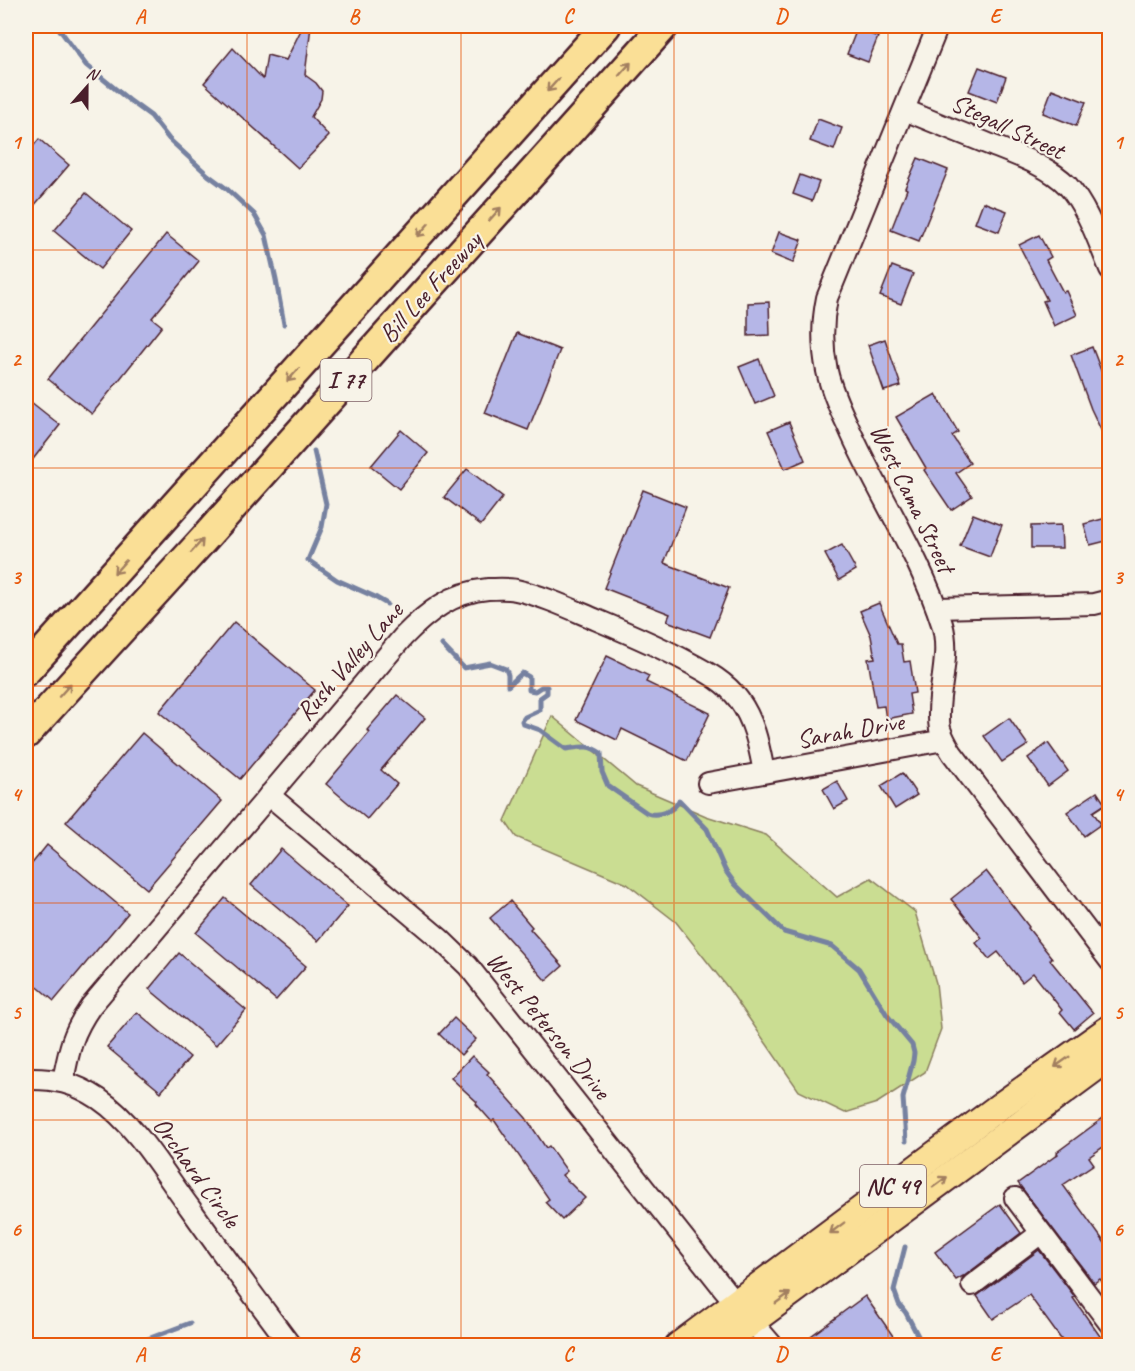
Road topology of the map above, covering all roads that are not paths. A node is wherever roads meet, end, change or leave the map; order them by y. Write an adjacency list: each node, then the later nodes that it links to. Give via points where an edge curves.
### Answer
1 (606, 26): 8 (highway, Bill Lee Freeway / I 77, one-way to 8)
2 (664, 26): 9 (highway, Bill Lee Freeway / I 77, one-way to 2)
3 (938, 26): 4 (street, West Cama Street)
4 (905, 110): 5 (street, Stegall Street, via 1021,157 1059,178 1084,209); 7 (street, West Cama Street, via 827,298 823,346 839,407)
5 (1110, 269)
6 (1110, 600): 7 (street, via 1094,604)
7 (937, 608): 10 (street, West Cama Street, via 945,638 939,709)
8 (26, 671)
9 (26, 734)
10 (944, 740): 11 (street, Sarah Drive); 14 (street, West Cama Street)
11 (764, 772): 12 (street, Sarah Drive); 13 (street, Rush Valley Lane, via 756,733 738,698 725,684 646,640 544,598 513,589 488,589 459,595 420,620)
12 (708, 783)
13 (269, 795): 17 (street, Rush Valley Lane, via 91,1006 72,1039); 21 (street, West Peterson Drive, via 468,966)
14 (1110, 961)
15 (1105, 1050): 21 (main road, NC 49)
16 (26, 1079): 17 (street, Orchard Circle)
17 (63, 1081): 23 (street, Orchard Circle, via 100,1099 136,1133)
18 (1014, 1198): 19 (street)
19 (1041, 1233): 20 (street); 22 (street)
20 (972, 1285)
21 (745, 1312): 24 (main road, NC 49); 25 (main road, NC 49); 26 (street, West Peterson Drive)
22 (1110, 1324)
23 (291, 1346)
24 (678, 1346)
25 (719, 1346)
26 (773, 1346)

